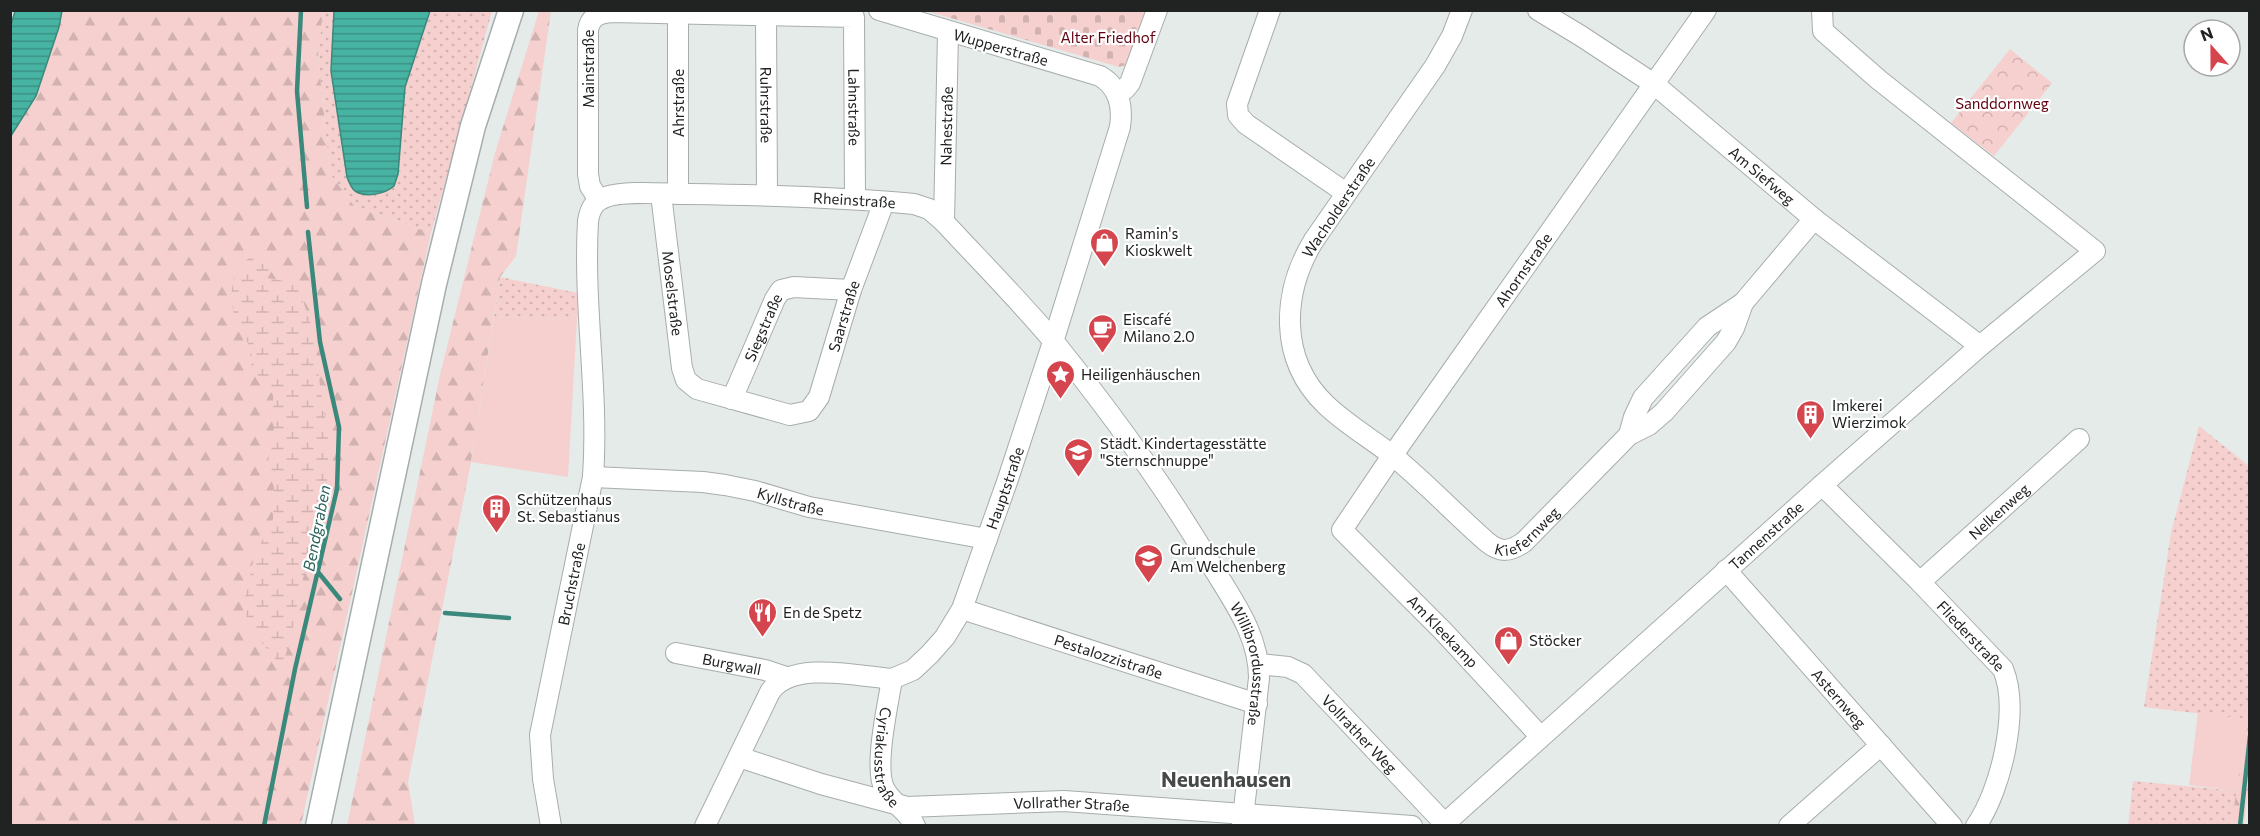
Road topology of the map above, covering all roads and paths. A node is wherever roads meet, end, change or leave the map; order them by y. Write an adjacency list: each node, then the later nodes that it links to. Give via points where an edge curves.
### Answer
1 (511, 10): 46 (main road, via 473,126 446,234)
2 (879, 10): 12 (street, Wupperstraße)
3 (1157, 10): 14 (street, via 1130,83)
4 (1270, 10): 15 (street, via 1239,99 1238,115)
5 (1462, 10): 15 (street, Wacholderstraße, via 1435,66)
6 (1538, 10): 13 (street, Am Siefweg)
7 (1706, 10): 13 (street, Ahornstraße)
8 (1822, 10): 25 (street, Tannenstraße, via 1823,31 1878,80 2095,251)
9 (678, 13): 10 (street, Mainstraße); 16 (street, Ahrstraße); 18 (street, Mainstraße, via 606,12 590,22 588,174)
10 (766, 15): 11 (street, Mainstraße); 17 (street, Ruhrstraße)
11 (854, 17): 19 (street, Lahnstraße)
12 (948, 32): 14 (street, Wupperstraße, via 1093,74 1107,80); 22 (street, Nahestraße)
13 (1654, 84): 21 (street, Am Siefweg); 28 (street, Ahornstraße)
14 (1117, 93): 24 (street, Hauptstraße, via 1121,114 1118,138)
15 (1346, 193): 28 (street, Wacholderstraße, via 1298,268 1290,305 1292,336 1300,367 1317,395)
16 (670, 194): 17 (street, Rheinstraße); 18 (street, Rheinstraße, via 611,195); 26 (street, Moselstraße, via 682,368 686,380 697,389)
17 (767, 195): 19 (street, Rheinstraße)
18 (599, 200): 29 (street, Bruchstraße, via 591,208 587,227 596,428)
19 (855, 200): 20 (street, Rheinstraße)
20 (884, 202): 22 (street, Rheinstraße, via 922,206); 23 (street, Saarstraße)
21 (1814, 219): 25 (street, Am Siefweg); 28 (street, Kiefernweg, via 1743,303 1707,327 1643,398 1629,435 1524,542 1507,551 1496,549)
22 (944, 222): 24 (street, Rheinstraße)
23 (851, 290): 26 (street, Siegstraße, via 781,290); 26 (street, Saarstraße, via 812,408 790,415)
24 (1053, 342): 32 (street, Hauptstraße); 37 (street, Willibrordusstraße, via 1177,507 1247,624)
25 (1980, 346): 30 (street, Tannenstraße)
26 (732, 399)
27 (2079, 439): 34 (street, Nelkenweg)
28 (1392, 456): 31 (street, Ahornstraße)
29 (593, 477): 32 (street, Kyllstraße, via 725,485 809,507); 47 (street, Bruchstraße, via 540,735)
30 (1822, 485): 33 (street, Tannenstraße); 34 (street, Fliederstraße)
31 (1342, 530): 41 (street, Am Kleekamp, via 1437,624)
32 (987, 539): 35 (street, Hauptstraße)
33 (1726, 570): 41 (street, Tannenstraße); 42 (street, Asternweg)
34 (1920, 582): 54 (street, Fliederstraße, via 1996,660 2006,677 2008,720 2002,766 1992,799)
35 (962, 609): 39 (street, Hauptstraße, via 930,654 913,670); 40 (street, Pestalozzistraße)
36 (676, 653): 38 (street, Burgwall)
37 (1259, 664): 40 (street, Willibrordusstraße); 51 (street, Vollrather Weg, via 1301,672)
38 (786, 677): 39 (street, via 816,672); 43 (street, via 770,692)
39 (892, 679): 44 (street, Cyriakusstraße, via 880,772 885,790)
40 (1257, 704): 45 (street, Willibrordusstraße)
41 (1540, 735): 51 (street, Tannenstraße)
42 (1881, 745): 52 (street); 53 (street, Asternweg)
43 (739, 757): 44 (street, Vollrather Straße); 48 (street)
44 (898, 806): 45 (street, Vollrather Straße, via 1064,801); 49 (street, Cyriakusstraße)
45 (1243, 819): 50 (street, Vollrather Straße)
46 (318, 825)
47 (551, 825)
48 (705, 825)
49 (915, 825)
50 (1412, 825)
51 (1442, 825)
52 (1789, 825)
53 (1952, 825)
54 (1976, 825)

